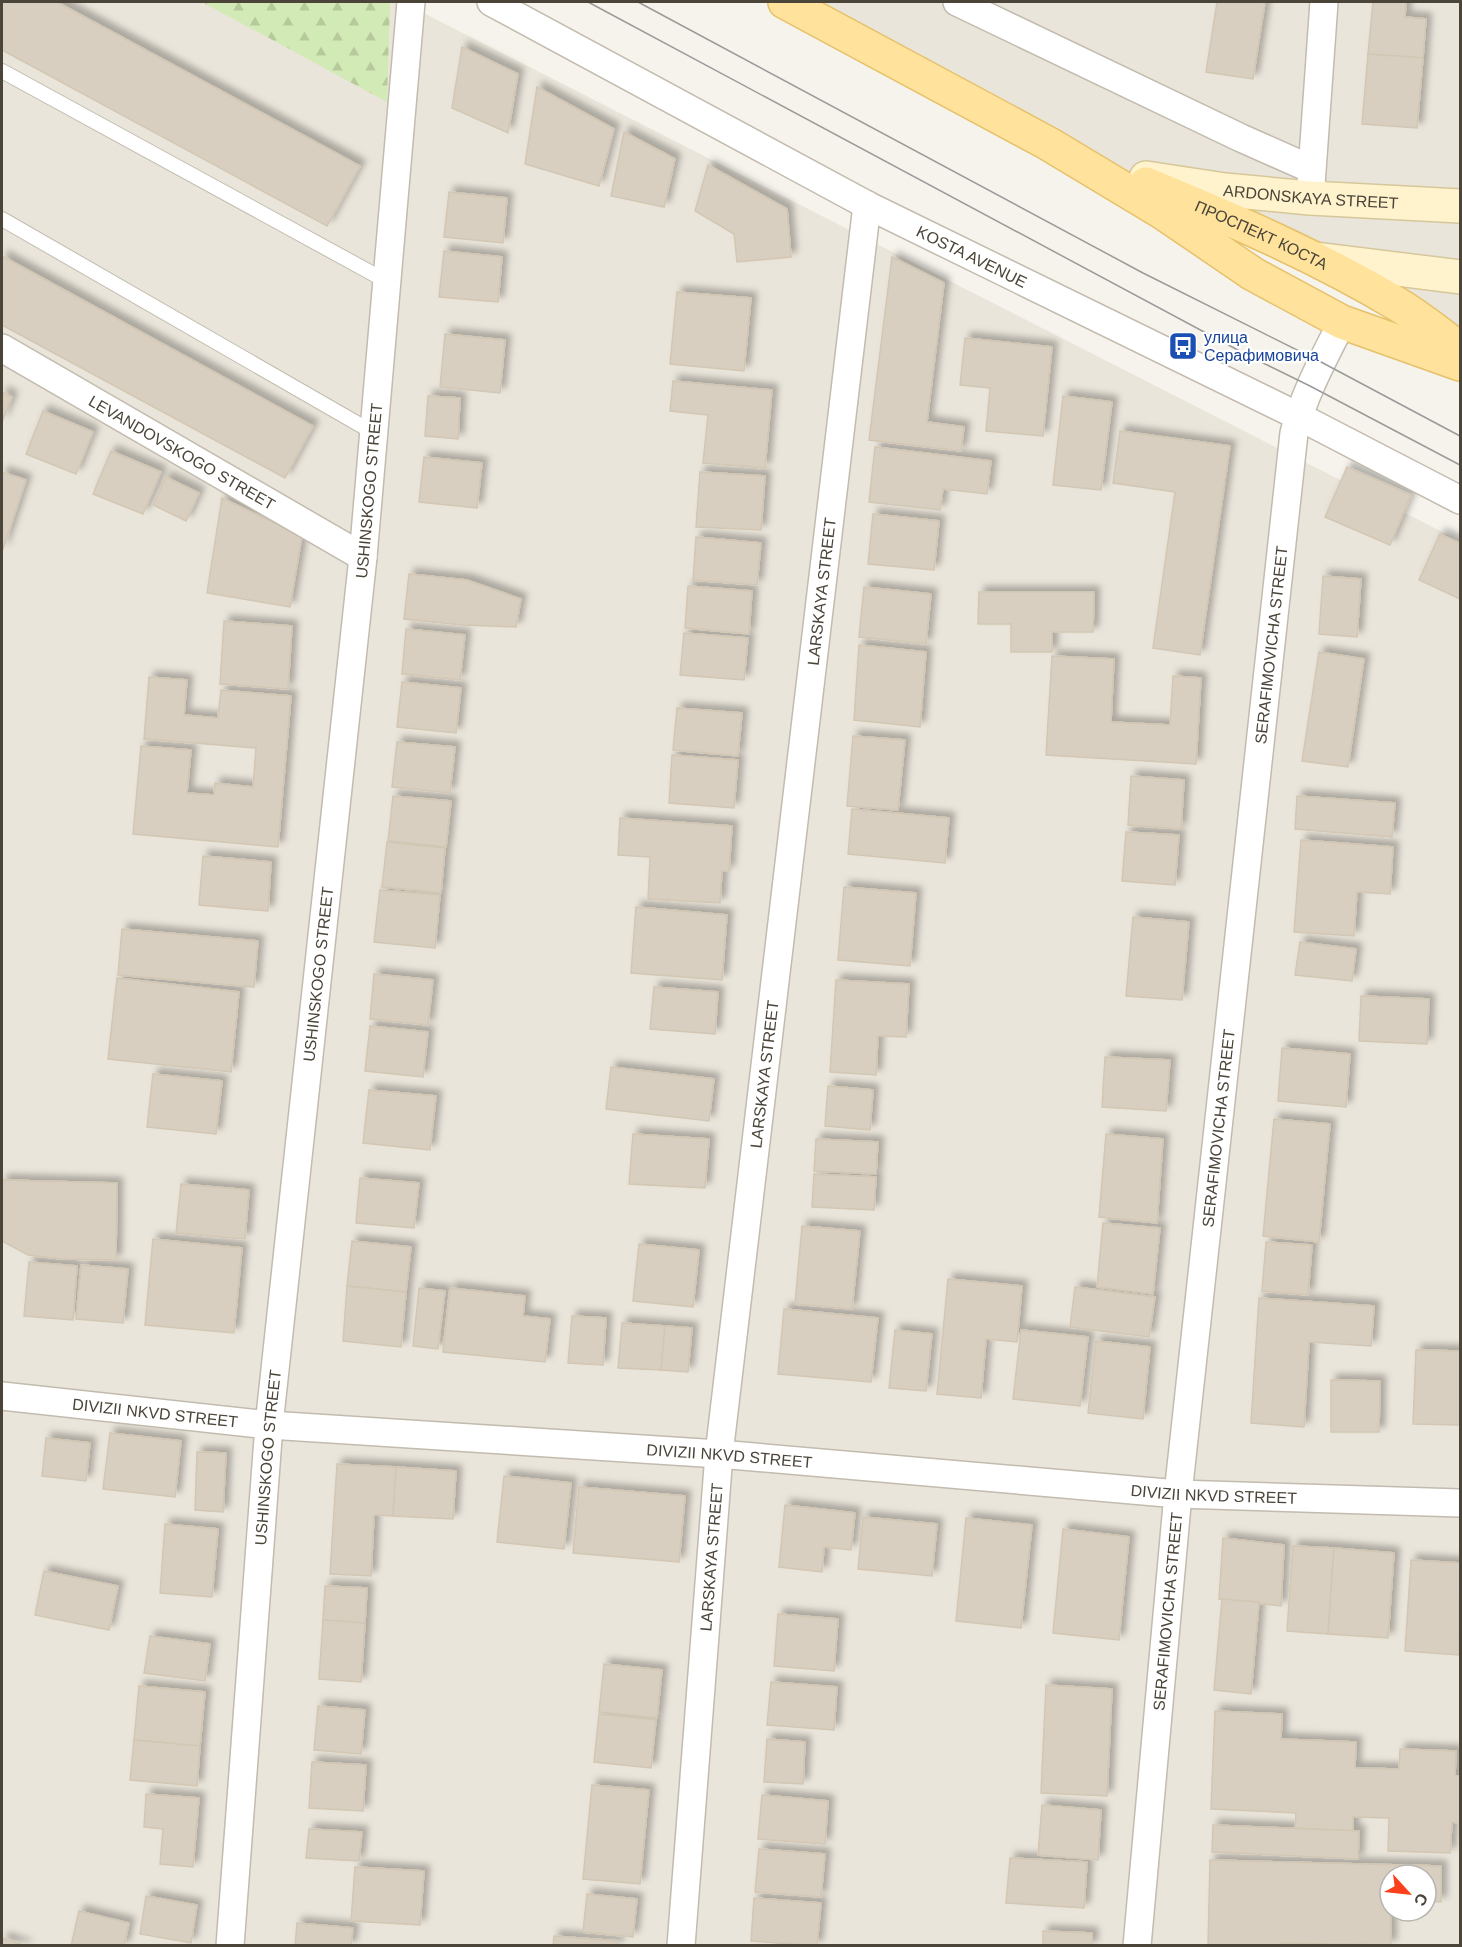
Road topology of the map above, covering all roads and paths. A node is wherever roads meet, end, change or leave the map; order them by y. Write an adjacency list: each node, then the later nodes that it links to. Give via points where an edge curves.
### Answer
1 (411, 2): 16 (street, USHINSKOGO STREET)
2 (491, 2): 10 (street, KOSTA AVENUE)
3 (784, 2): 7 (main road)
4 (957, 2): 9 (street, via 1241,138)
5 (1324, 2): 9 (street)
6 (2, 71): 16 (lane)
7 (1050, 144): 8 (main road, ПРОСПЕКТ КОСТА); 12 (main road)
8 (1126, 175): 9 (main road, ARDONSKAYA STREET, via 1225,189); 14 (main road, ПРОСПЕКТ КОСТА)
9 (1311, 183): 11 (main road, ARDONSKAYA STREET)
10 (867, 205): 21 (street, KOSTA AVENUE); 27 (street, LARSKAYA STREET)
11 (1461, 206)
12 (1162, 212): 14 (main road); 17 (main road, via 1254,274)
13 (2, 219): 22 (lane)
14 (1313, 258): 15 (main road); 19 (main road, ПРОСПЕКТ КОСТА, via 1399,304)
15 (1461, 277)
16 (388, 282): 22 (street, USHINSKOGO STREET)
17 (1342, 322): 20 (main road); 21 (street, SERAFIMOVICHA STREET)
18 (2, 348): 24 (street, LEVANDOVSKOGO STREET)
19 (1461, 349)
20 (1461, 364)
21 (1298, 416): 23 (street, KOSTA AVENUE); 28 (street, SERAFIMOVICHA STREET)
22 (374, 433): 24 (street, USHINSKOGO STREET)
23 (1461, 500)
24 (363, 557): 26 (street, USHINSKOGO STREET)
25 (2, 1396): 26 (street, DIVIZII NKVD STREET)
26 (269, 1425): 27 (street, DIVIZII NKVD STREET); 30 (street, USHINSKOGO STREET)
27 (719, 1454): 28 (street, DIVIZII NKVD STREET); 31 (street, LARSKAYA STREET)
28 (1178, 1494): 29 (street, DIVIZII NKVD STREET); 32 (street, SERAFIMOVICHA STREET)
29 (1461, 1503)
30 (230, 1946)
31 (681, 1946)
32 (1137, 1946)

